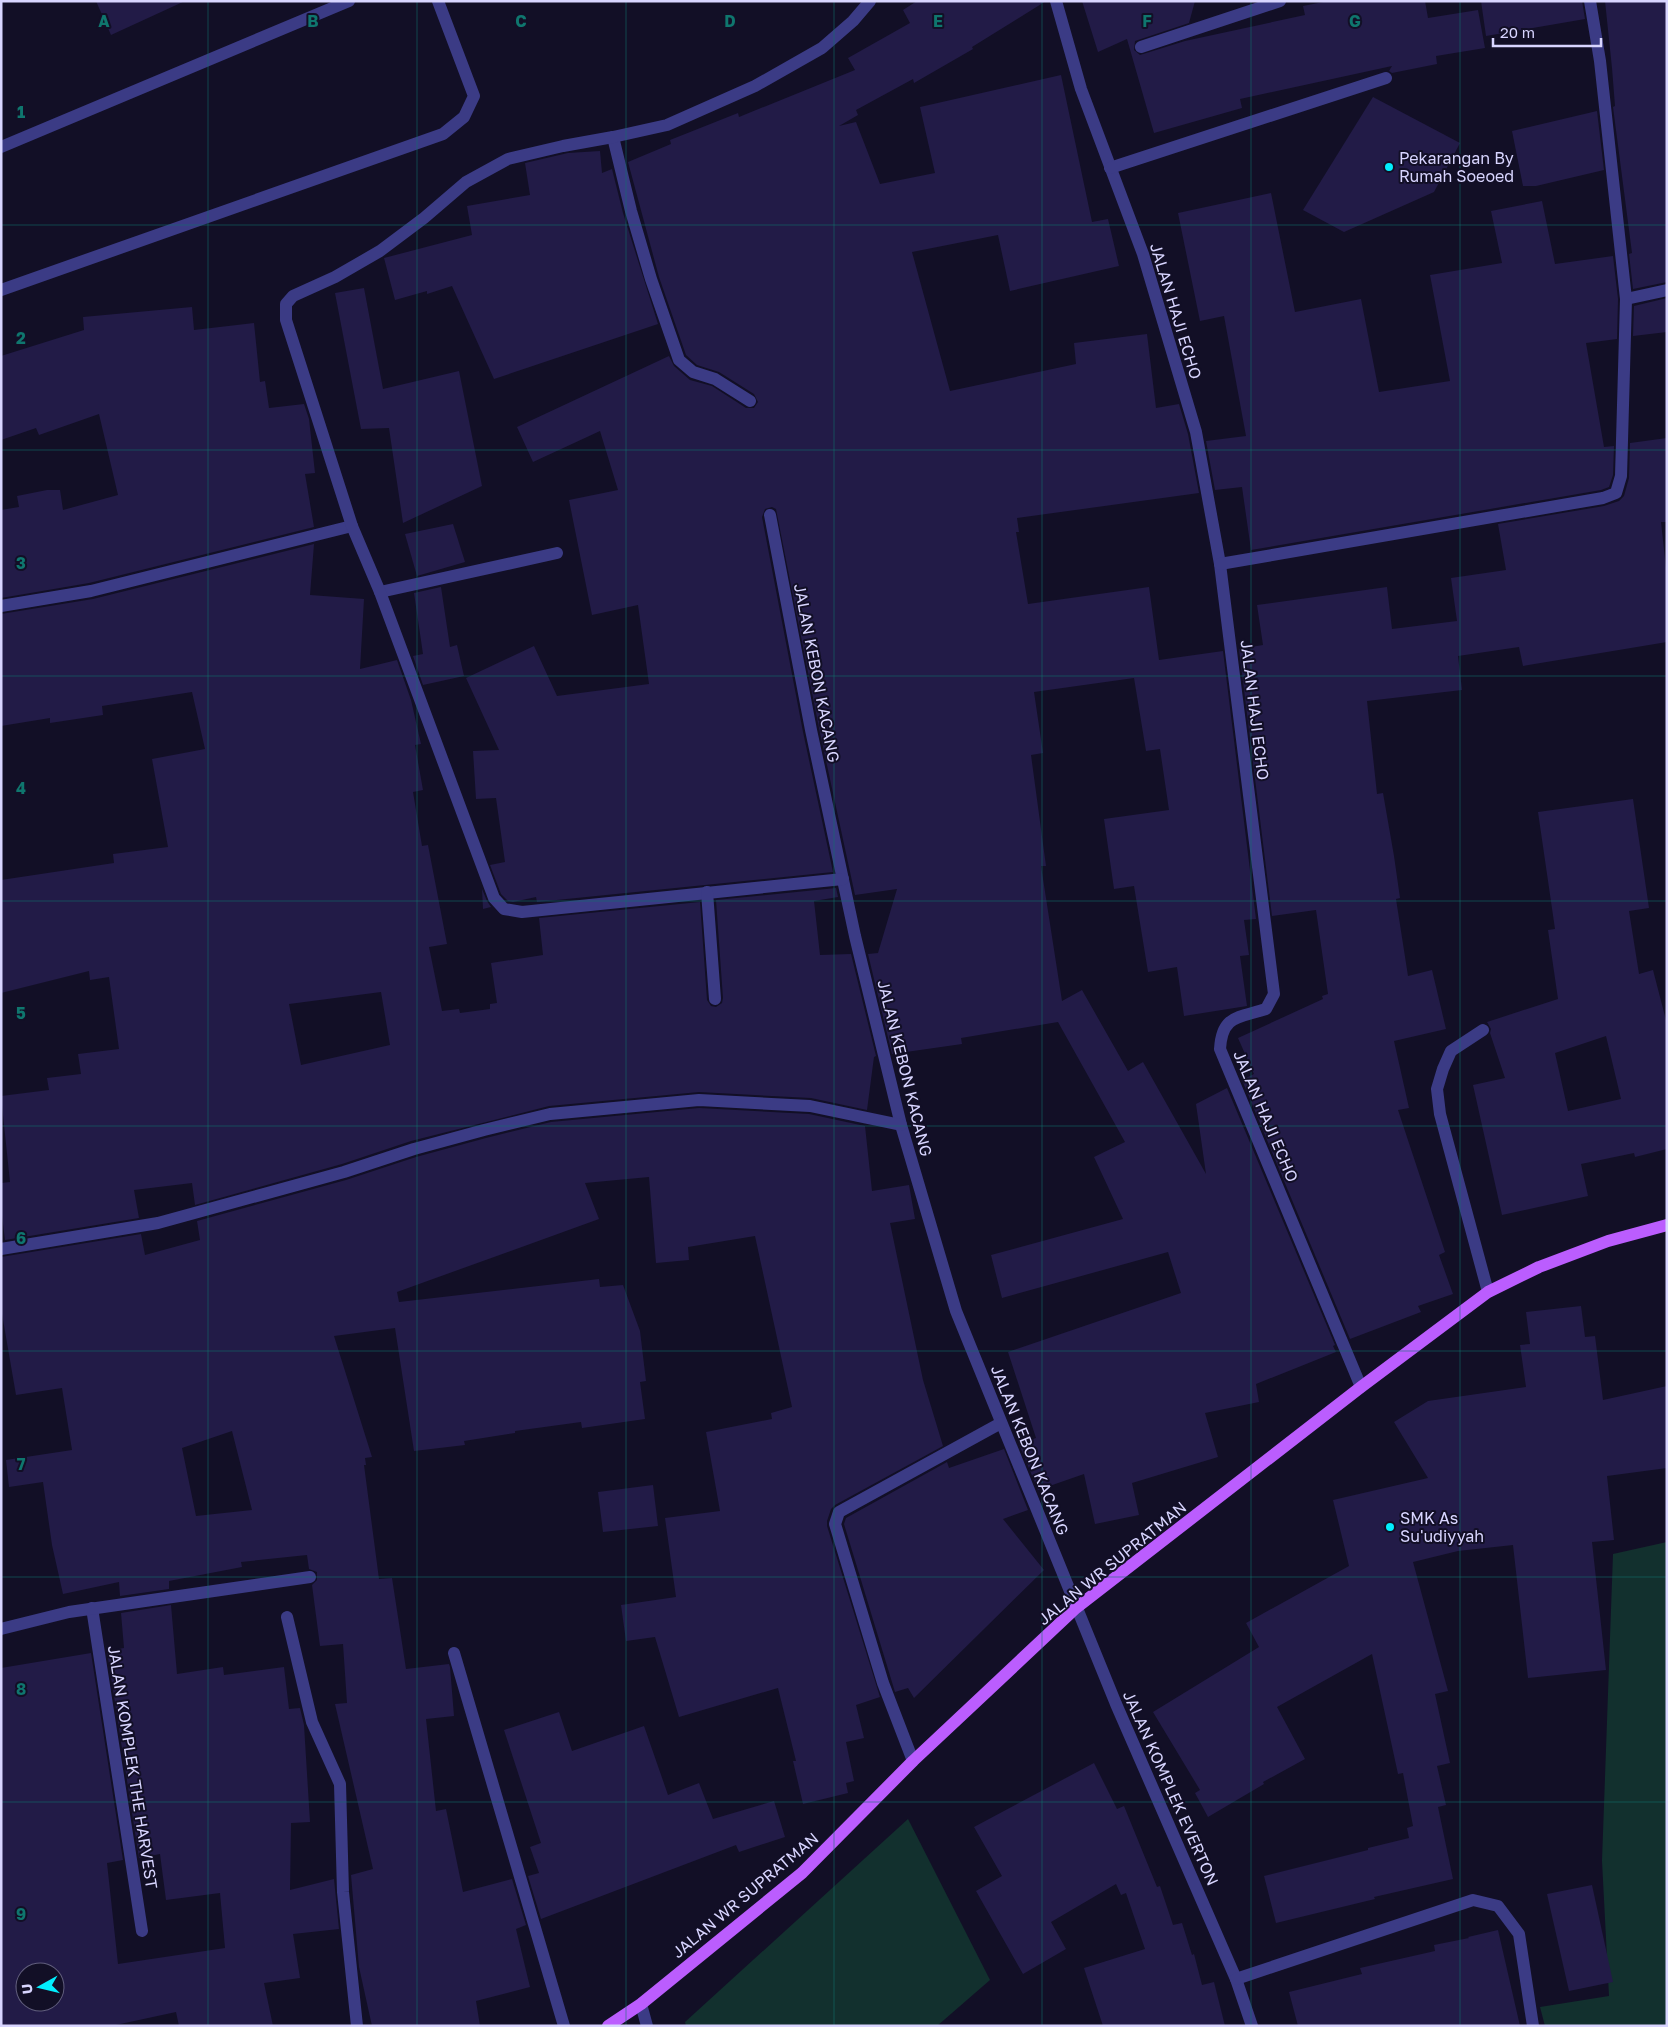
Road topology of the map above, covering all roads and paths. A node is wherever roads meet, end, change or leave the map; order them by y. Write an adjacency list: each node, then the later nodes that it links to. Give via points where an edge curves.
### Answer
1 (349, 1): 10 (street)
2 (438, 1): 12 (street, via 474,96 464,117 443,134)
3 (870, 1): 9 (street, via 822,48 755,86 667,125)
4 (1056, 1): 11 (street, JALAN HAJI ECHO, via 1081,89)
5 (1280, 1): 7 (street)
6 (1590, 1): 14 (street, via 1600,61)
7 (1141, 47)
8 (1386, 78): 11 (street)
9 (613, 137): 15 (street, via 630,211 679,360 693,372 715,379); 17 (street, via 508,159 466,182 380,251 293,296 286,304 286,320)
10 (1, 147)
11 (1110, 168): 19 (street, JALAN HAJI ECHO, via 1143,254 1196,432)
12 (1, 290)
13 (1667, 290): 14 (street)
14 (1626, 299): 19 (street, via 1621,476 1616,493 1603,498)
15 (750, 401)
16 (770, 515): 22 (street, JALAN KEBON KACANG)
17 (352, 526): 20 (street); 21 (street, via 91,592)
18 (556, 553): 20 (street)
19 (1220, 564): 30 (street, JALAN HAJI ECHO, via 1274,994 1266,1009 1230,1020 1221,1034 1220,1049)
20 (380, 592): 23 (street, via 494,898 504,909 522,912)
21 (1, 606)
22 (843, 878): 23 (street); 26 (street, JALAN KEBON KACANG, via 854,936)
23 (707, 892): 24 (street)
24 (715, 999)
25 (1483, 1030): 29 (street, via 1451,1051 1437,1090 1440,1114)
26 (901, 1125): 28 (street, via 810,1106 699,1100 550,1114 475,1132 344,1172 158,1222); 31 (street, JALAN KEBON KACANG, via 956,1311)
27 (1667, 1225): 29 (main road, JALAN WR SUPRATMAN, via 1608,1241 1539,1267)
28 (1, 1248)
29 (1488, 1292): 30 (main road, JALAN WR SUPRATMAN)
30 (1361, 1387): 34 (main road, JALAN WR SUPRATMAN)
31 (1001, 1423): 34 (street, JALAN KEBON KACANG); 38 (street, via 839,1512 836,1517 835,1524 883,1683)
32 (310, 1577): 33 (street)
33 (92, 1608): 36 (street); 39 (street, JALAN KOMPLEK THE HARVEST)
34 (1076, 1608): 38 (main road, JALAN WR SUPRATMAN); 40 (street, JALAN KOMPLEK EVERTON)
35 (287, 1617): 42 (street, via 312,1722 340,1784 343,1892)
36 (1, 1629)
37 (454, 1653): 43 (street)
38 (913, 1761): 41 (main road, JALAN WR SUPRATMAN, via 802,1873)
39 (142, 1931)
40 (1236, 1979): 46 (street, JALAN KOMPLEK EVERTON); 47 (street, via 1473,1900 1498,1906 1519,1934)
41 (641, 2004): 44 (main road, JALAN WR SUPRATMAN); 45 (street)
42 (357, 2026)
43 (564, 2026)
44 (608, 2026)
45 (647, 2026)
46 (1252, 2026)
47 (1534, 2026)

